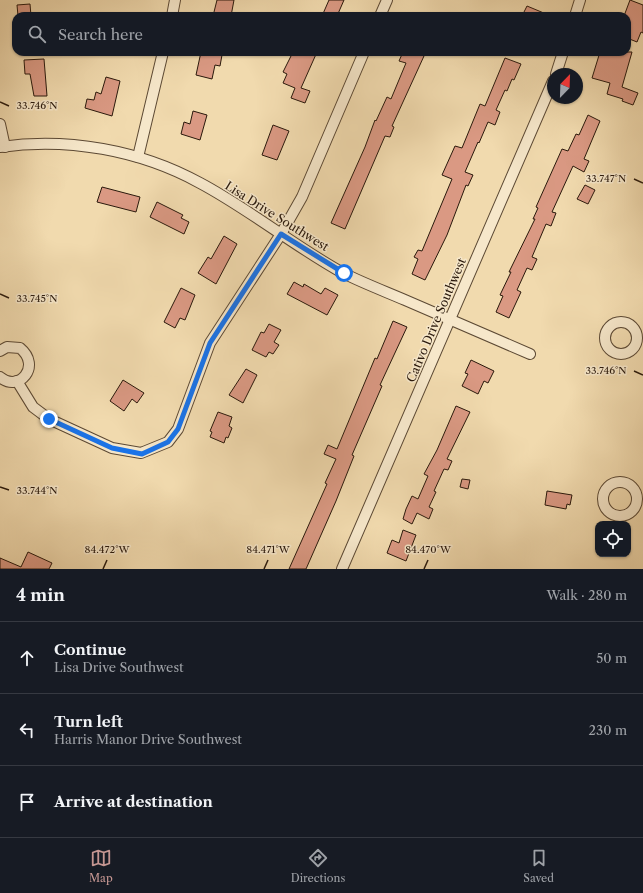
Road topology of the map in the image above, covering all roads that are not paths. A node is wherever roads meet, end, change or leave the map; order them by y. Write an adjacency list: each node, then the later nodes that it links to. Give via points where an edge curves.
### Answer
1 (175, 0): 4 (street)
2 (386, 0): 5 (street)
3 (580, 0): 6 (street)
4 (173, 12)
5 (382, 12)
6 (576, 12)
7 (162, 56): 14 (street)
8 (362, 56): 15 (street, via 302,197)
9 (562, 56): 10 (street)
10 (558, 68)
11 (547, 95): 16 (street, Cativo Drive Southwest)
12 (0, 124): 13 (street)
13 (2, 147): 14 (street, Lisa Drive Southwest, via 72,145)
14 (138, 157): 15 (street, Lisa Drive Southwest, via 170,168 200,183)
15 (281, 234): 16 (street, Lisa Drive Southwest, via 344,273); 20 (street, via 210,343 178,429 168,442 142,454 112,448 49,419 33,407)
16 (450, 320): 18 (street, Lisa Drive Southwest); 21 (street, Cativo Drive Southwest)
17 (0, 351): 20 (street, via 14,346 20,348 29,359 28,372)
18 (530, 354)
19 (0, 377): 20 (street, via 10,382)
20 (17, 381)
21 (342, 569)

